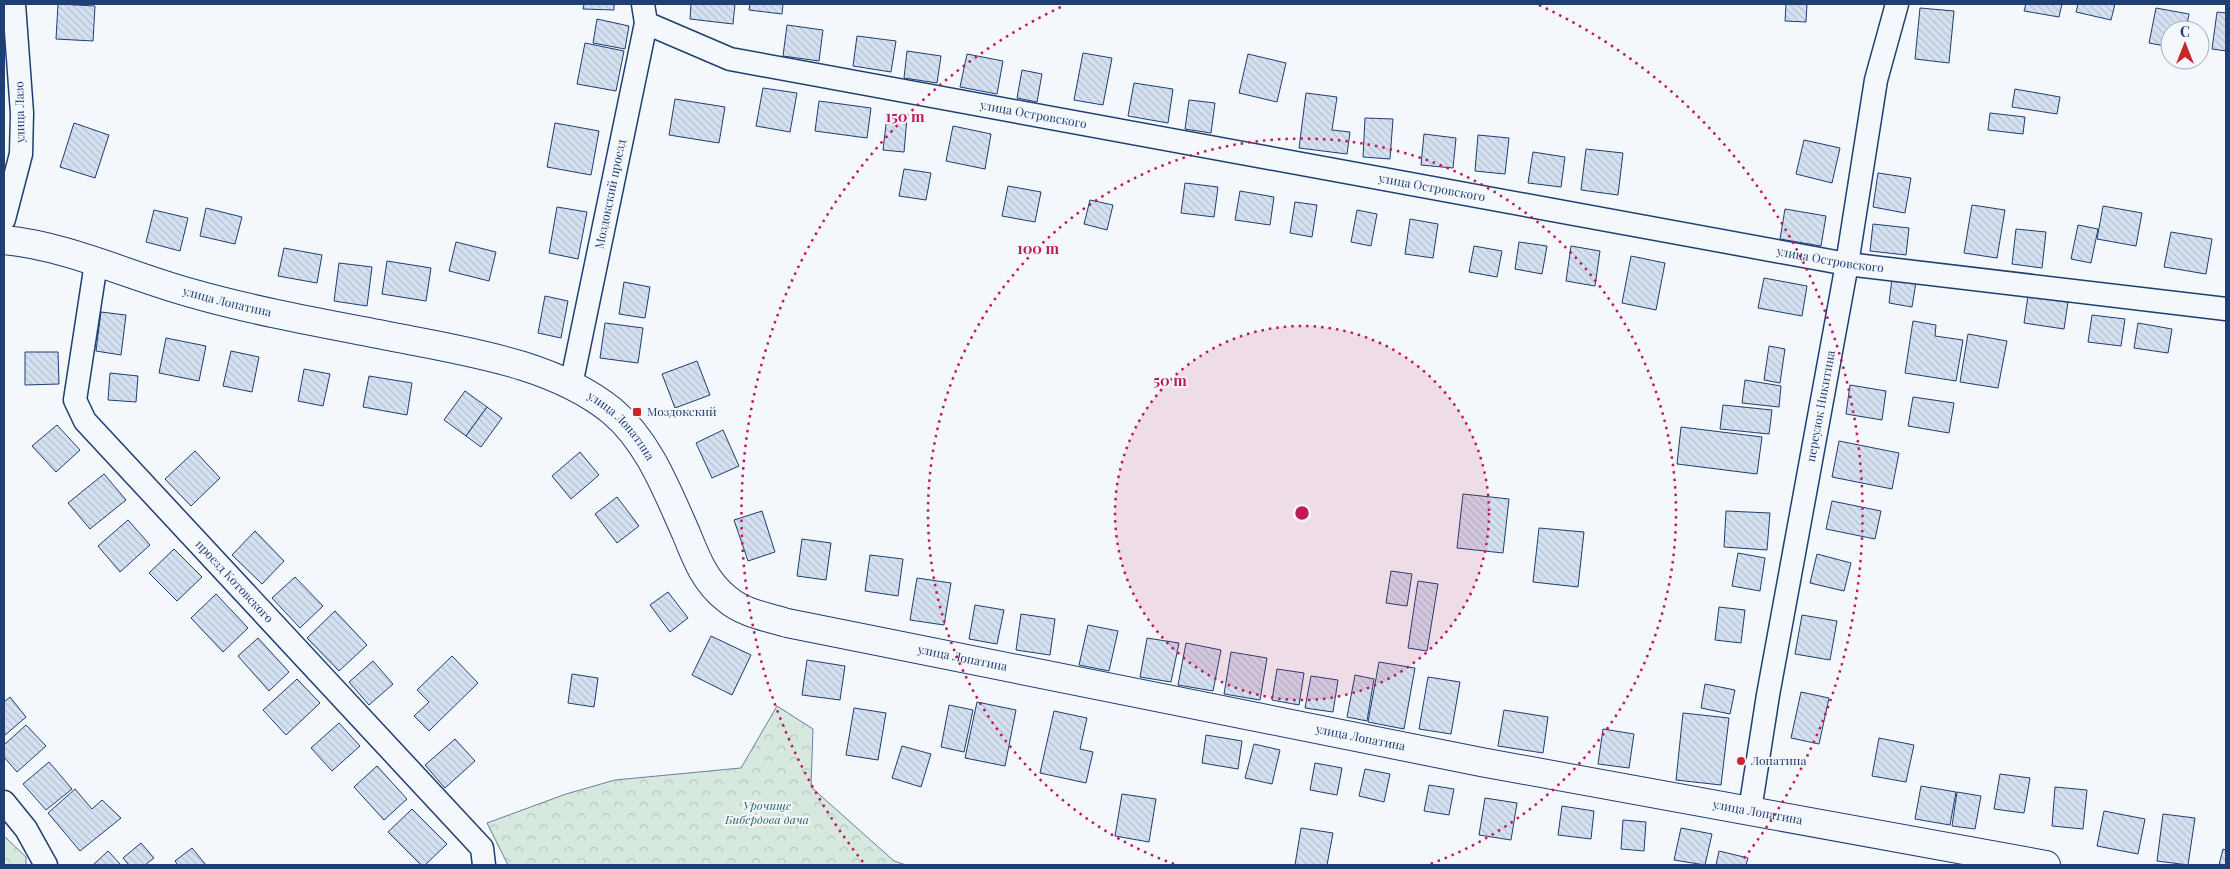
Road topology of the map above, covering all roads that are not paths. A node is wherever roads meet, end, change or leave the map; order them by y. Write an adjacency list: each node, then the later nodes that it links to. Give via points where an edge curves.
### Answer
1 (14, 4): 4 (street, улица Лазо, via 22,113 21,154)
2 (1898, 4): 7 (street, переулок Никитина, via 1876,80)
3 (645, 13): 7 (street, улица Островского, via 730,59); 9 (street, Моздокский проезд)
4 (4, 218)
5 (4, 240): 6 (street, улица Лопатина, via 24,242)
6 (96, 263): 9 (street, улица Лопатина, via 253,309 502,360); 13 (street, проезд Котовского, via 75,400 84,421 482,848)
7 (1846, 264): 8 (street, улица Островского); 11 (street, переулок Никитина)
8 (2226, 309)
9 (571, 386): 11 (street, улица Лопатина, via 595,398 633,432 658,474 711,585 728,601 751,613 787,623 1481,762)
10 (4, 802): 12 (street, via 26,829)
11 (1750, 810): 14 (street, улица Лопатина)
12 (46, 865)
13 (484, 865)
14 (2046, 865)

